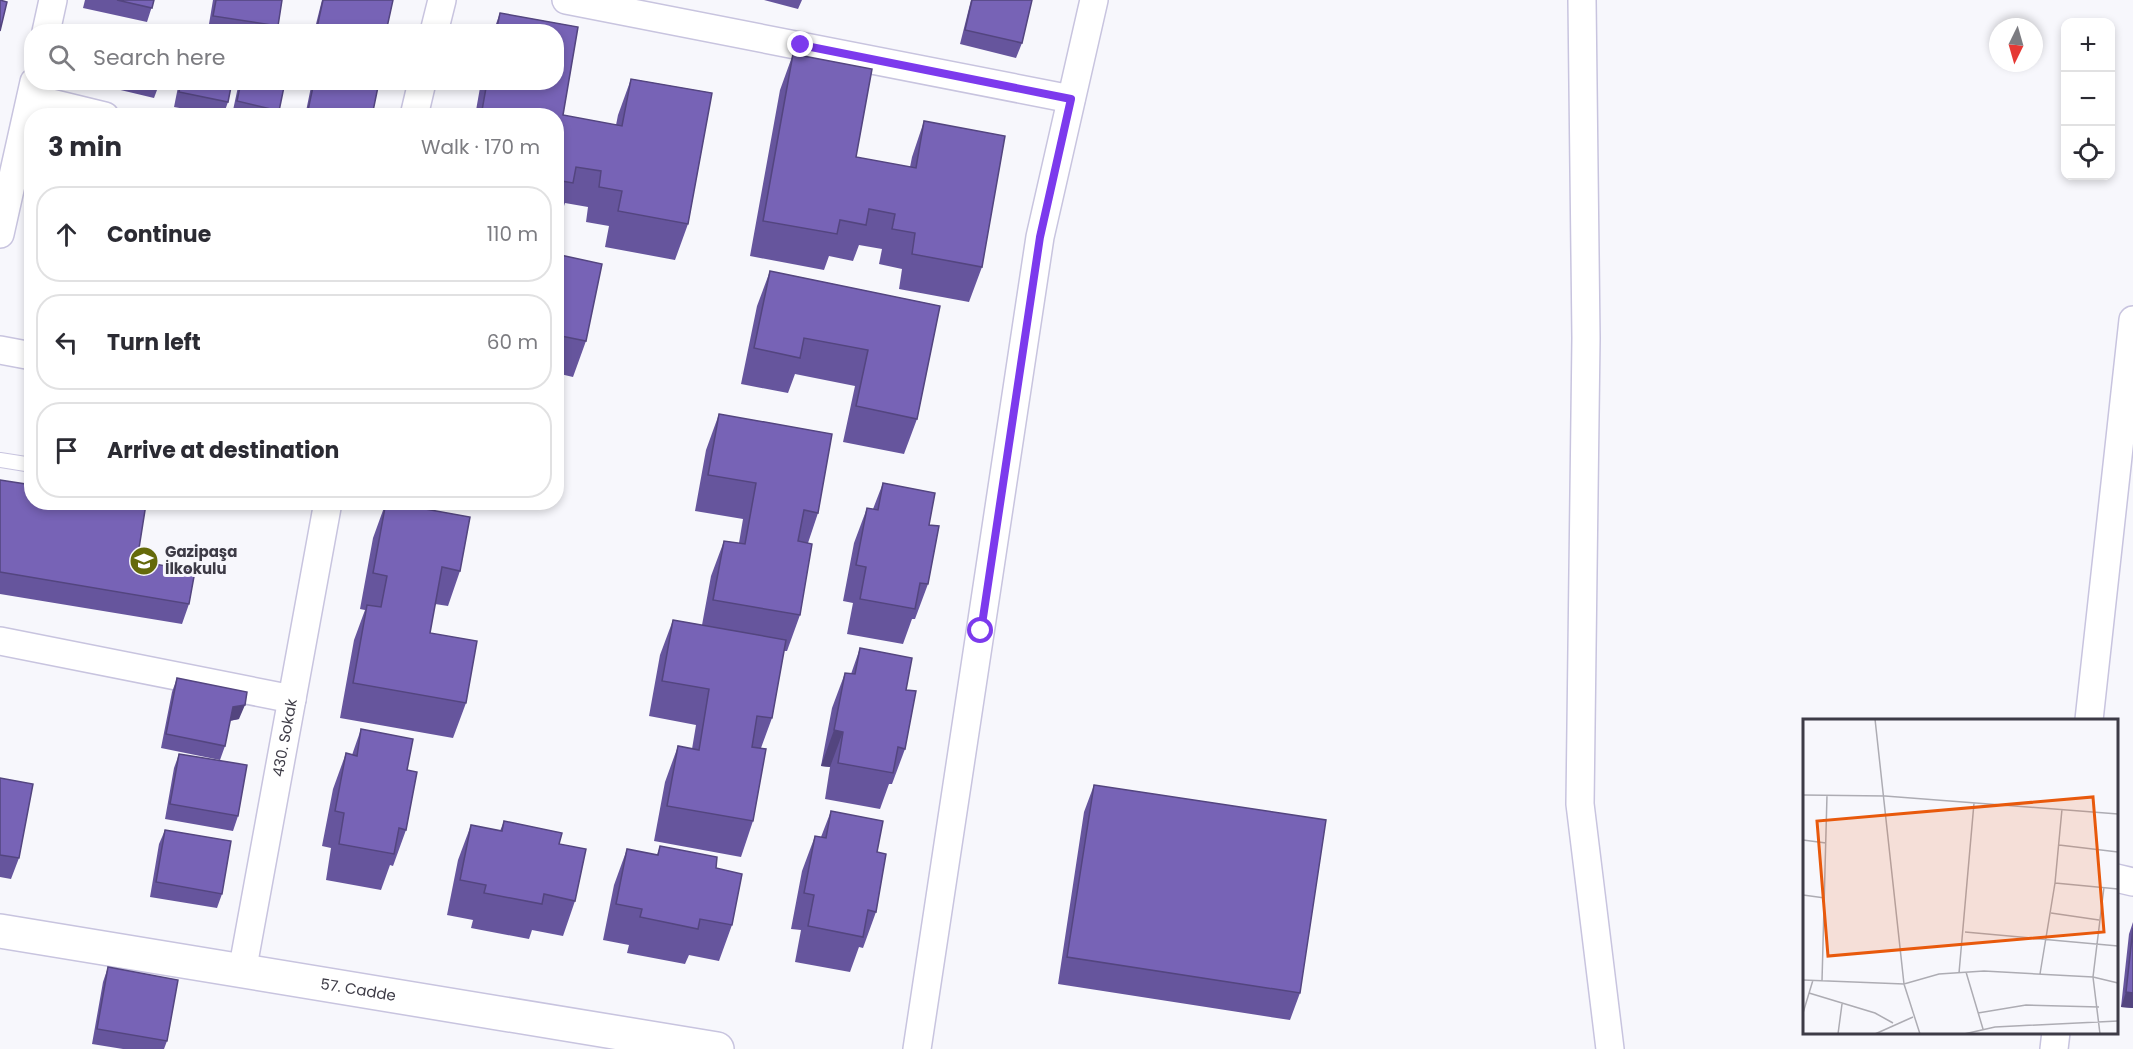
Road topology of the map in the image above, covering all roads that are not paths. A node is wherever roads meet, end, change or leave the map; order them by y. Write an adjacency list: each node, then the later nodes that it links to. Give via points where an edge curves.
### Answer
1 (53, 0): 6 (street)
2 (441, 0): 7 (street)
3 (566, 0): 10 (street)
4 (1094, 0): 10 (street)
5 (1582, 0): 33 (street, via 1586,338 1580,804)
6 (48, 24)
7 (436, 24)
8 (32, 90): 11 (street); 12 (street)
9 (420, 90): 13 (street)
10 (1071, 99): 32 (street, via 1040,237)
11 (28, 108)
12 (83, 108)
13 (416, 108)
14 (24, 126): 15 (street)
15 (0, 234)
16 (2133, 320): 19 (street)
17 (0, 350): 18 (street)
18 (24, 354)
19 (2126, 452): 25 (street)
20 (0, 460): 21 (lane)
21 (24, 464)
22 (326, 510): 24 (street, 430. Sokak)
23 (0, 641): 24 (street)
24 (292, 699): 29 (street, 430. Sokak)
25 (2089, 719)
26 (2118, 878): 27 (street)
27 (2133, 882)
28 (0, 932): 29 (street, 57. Cadde)
29 (242, 972): 31 (street, 57. Cadde)
30 (2056, 1034): 34 (street)
31 (717, 1049)
32 (917, 1049)
33 (1610, 1049)
34 (2054, 1049)

